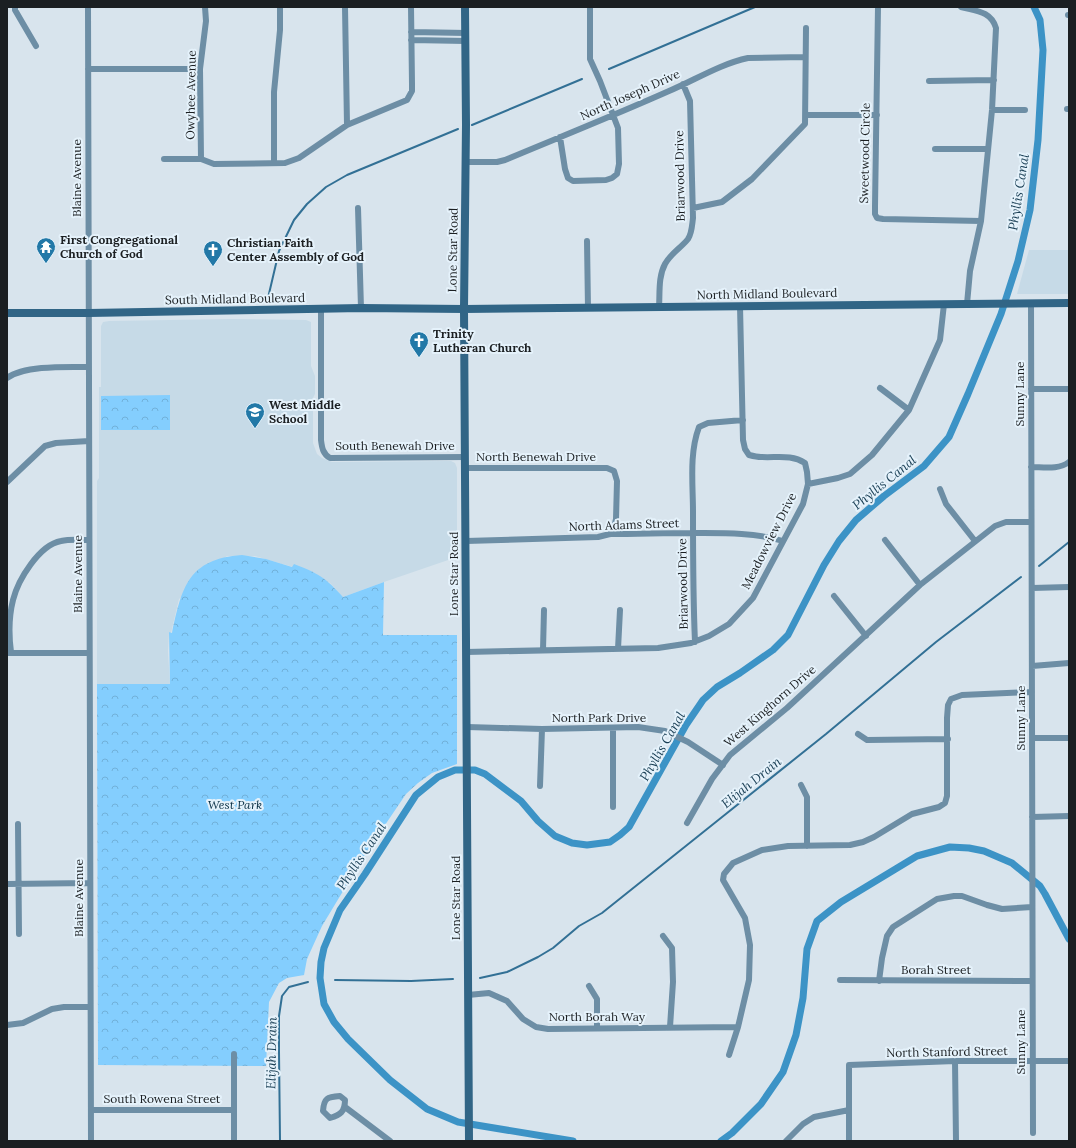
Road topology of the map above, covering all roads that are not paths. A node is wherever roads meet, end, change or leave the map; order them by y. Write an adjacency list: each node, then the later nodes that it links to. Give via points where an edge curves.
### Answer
1 (15, 7): 15 (street)
2 (88, 7): 17 (street, Blaine Avenue)
3 (205, 7): 18 (street, Owyhee Avenue, via 206,21)
4 (280, 7): 34 (street, via 274,92)
5 (345, 7): 27 (street)
6 (411, 7): 12 (street)
7 (465, 7): 13 (main road, Lone Star Road)
8 (590, 7): 24 (street, via 590,59)
9 (878, 7): 26 (street, Sweetwood Circle)
10 (961, 7): 19 (street, via 988,15 994,20)
11 (806, 28): 16 (street)
12 (411, 32): 13 (street); 14 (street)
13 (466, 37): 14 (street); 33 (main road, Lone Star Road)
14 (411, 40): 27 (street, via 412,91 407,100)
15 (36, 46)
16 (805, 57): 21 (street, North Joseph Drive, via 744,59); 25 (street)
17 (88, 69): 18 (street); 50 (street, Blaine Avenue)
18 (200, 69): 32 (street, Owyhee Avenue)
19 (994, 80): 20 (street); 22 (street)
20 (929, 81)
21 (684, 84): 24 (street, North Joseph Drive); 36 (street, Briarwood Drive, via 690,101)
22 (992, 110): 23 (street); 29 (street)
23 (1025, 110)
24 (614, 115): 28 (street, North Joseph Drive); 28 (street, via 618,128 619,164 617,174 612,178 573,181 568,178)
25 (806, 115): 26 (street); 36 (street, via 805,124 752,179 722,202)
26 (877, 115): 37 (street, Sweetwood Circle, via 874,206 877,218)
27 (347, 125): 34 (street, via 299,158)
28 (560, 137): 33 (street, North Joseph Drive, via 505,160)
29 (988, 148): 30 (street); 37 (street)
30 (935, 149)
31 (164, 159): 32 (street)
32 (201, 159): 34 (street, via 214,164)
33 (466, 162): 48 (main road, Lone Star Road)
34 (274, 164)
35 (358, 208): 45 (street)
36 (693, 208): 44 (street, Briarwood Drive, via 692,229 688,238 664,265)
37 (981, 221): 42 (street, via 970,271)
38 (587, 241): 46 (street)
39 (1031, 303): 40 (main road, North Midland Boulevard); 42 (main road, North Midland Boulevard); 54 (street, Sunny Lane)
40 (1069, 303)
41 (944, 304): 42 (main road, North Midland Boulevard); 43 (main road, North Midland Boulevard); 56 (street, via 940,340)
42 (967, 304)
43 (740, 306): 44 (main road, North Midland Boulevard); 57 (street)
44 (659, 307): 46 (main road, North Midland Boulevard)
45 (361, 308): 47 (main road, South Midland Boulevard); 48 (main road, South Midland Boulevard)
46 (588, 308): 48 (main road, North Midland Boulevard)
47 (321, 309): 50 (main road, South Midland Boulevard); 59 (street, South Benewah Drive, via 323,452 330,458)
48 (464, 309): 59 (main road, Lone Star Road)
49 (7, 313): 50 (main road, South Midland Boulevard)
50 (89, 313): 51 (street, Blaine Avenue)
51 (89, 367): 52 (street, via 47,368 13,374); 58 (street, Blaine Avenue)
52 (7, 378)
53 (880, 388): 56 (street)
54 (1031, 388): 55 (street); 61 (street, Sunny Lane)
55 (1069, 389)
56 (909, 410): 64 (street, via 872,455 850,474)
57 (743, 420): 64 (street, Meadowview Drive, via 743,440 749,455 799,459 805,463); 67 (street, Briarwood Drive, via 708,423 699,427 692,458)
58 (89, 441): 63 (street, via 45,446); 69 (street, Blaine Avenue)
59 (465, 457): 62 (main road, Lone Star Road)
60 (1069, 462): 61 (street, via 1065,466)
61 (1031, 467): 66 (street, Sunny Lane)
62 (465, 468): 68 (street, North Benewah Drive, via 607,468 614,471 617,481 615,524); 71 (main road, Lone Star Road)
63 (7, 482)
64 (808, 484): 72 (street, Meadowview Drive, via 803,504)
65 (940, 489): 73 (street, via 946,504)
66 (1032, 522): 73 (street, West Kinghorn Drive, via 1006,522 994,526); 76 (street, Sunny Lane)
67 (693, 533): 68 (street, North Adams Street); 72 (street, North Adams Street, via 771,537); 81 (street, Briarwood Drive)
68 (610, 534): 71 (street, North Adams Street, via 598,537)
69 (89, 540): 85 (street, via 61,541 50,546 37,556 20,580 12,601); 86 (street, Blaine Avenue)
70 (885, 540): 74 (street)
71 (466, 541): 84 (main road, Lone Star Road)
72 (783, 541): 81 (street, Meadowview Drive, via 753,598 729,624)
73 (976, 542): 74 (street, West Kinghorn Drive)
74 (920, 585): 80 (street, West Kinghorn Drive)
75 (1069, 587): 76 (street)
76 (1032, 588): 88 (street, Sunny Lane)
77 (834, 596): 80 (street)
78 (544, 610): 83 (street)
79 (620, 610): 82 (street)
80 (866, 636): 97 (street, West Kinghorn Drive, via 787,708 730,755)
81 (695, 642): 82 (street, Meadowview Drive, via 658,648)
82 (618, 649): 83 (street, Meadowview Drive)
83 (543, 650): 84 (street, Meadowview Drive)
84 (466, 652): 90 (main road, Lone Star Road)
85 (9, 653): 86 (street)
86 (90, 653): 106 (street, Blaine Avenue)
87 (1069, 663): 88 (street)
88 (1032, 666): 89 (street, Sunny Lane)
89 (1032, 692): 94 (street, Sunny Lane); 96 (street, via 962,695 951,699 948,705)
90 (467, 727): 92 (street, North Park Drive); 116 (main road, Lone Star Road)
91 (613, 728): 92 (street, North Park Drive); 97 (street, North Park Drive, via 665,731 685,740); 100 (street)
92 (542, 729): 99 (street)
93 (858, 734): 96 (street, via 867,740)
94 (1032, 738): 95 (street); 102 (street, Sunny Lane)
95 (1069, 738)
96 (948, 739): 105 (street, via 945,803 912,814 863,842 850,845)
97 (723, 765): 103 (street, West Kinghorn Drive)
98 (801, 785): 105 (street, via 807,797)
99 (540, 786)
100 (613, 807)
101 (1069, 816): 102 (street)
102 (1032, 817): 109 (street, Sunny Lane)
103 (687, 823)
104 (18, 824): 108 (street)
105 (807, 846): 120 (street, via 762,850 734,863 724,874 723,880 745,918 750,945 749,980)
106 (90, 883): 108 (street); 117 (street, Blaine Avenue)
107 (7, 884): 108 (street)
108 (19, 884): 110 (street)
109 (1032, 907): 113 (street, via 1002,909 968,897 937,899 893,927 887,936); 114 (street, Sunny Lane)
110 (19, 934)
111 (663, 936): 119 (street, via 672,948)
112 (840, 980): 113 (street, Borah Street)
113 (879, 981): 114 (street, Borah Street)
114 (1032, 981): 125 (street, Sunny Lane)
115 (589, 986): 121 (street, via 597,999)
116 (468, 995): 121 (street, North Borah Way, via 489,993 507,1001 523,1019 536,1027); 135 (main road, Lone Star Road)
117 (90, 1007): 118 (street, via 52,1009 23,1023); 128 (street, Blaine Avenue)
118 (7, 1025)
119 (670, 1027): 120 (street, North Borah Way); 121 (street, North Borah Way)
120 (738, 1027): 123 (street)
121 (597, 1028)
122 (234, 1054): 129 (street)
123 (729, 1055)
124 (955, 1061): 125 (street, North Stanford Street); 130 (street, North Stanford Street, via 849,1065); 138 (street)
125 (1033, 1061): 126 (street, North Stanford Street); 131 (street, Sunny Lane)
126 (1069, 1061)
127 (345, 1107): 134 (street)
128 (91, 1110): 129 (street, South Rowena Street); 132 (street, Blaine Avenue)
129 (234, 1110): 133 (street)
130 (849, 1110): 136 (street, via 814,1117); 137 (street)
131 (1032, 1133)
132 (91, 1141)
133 (234, 1141)
134 (390, 1141)
135 (469, 1141)
136 (786, 1141)
137 (850, 1141)
138 (956, 1141)

